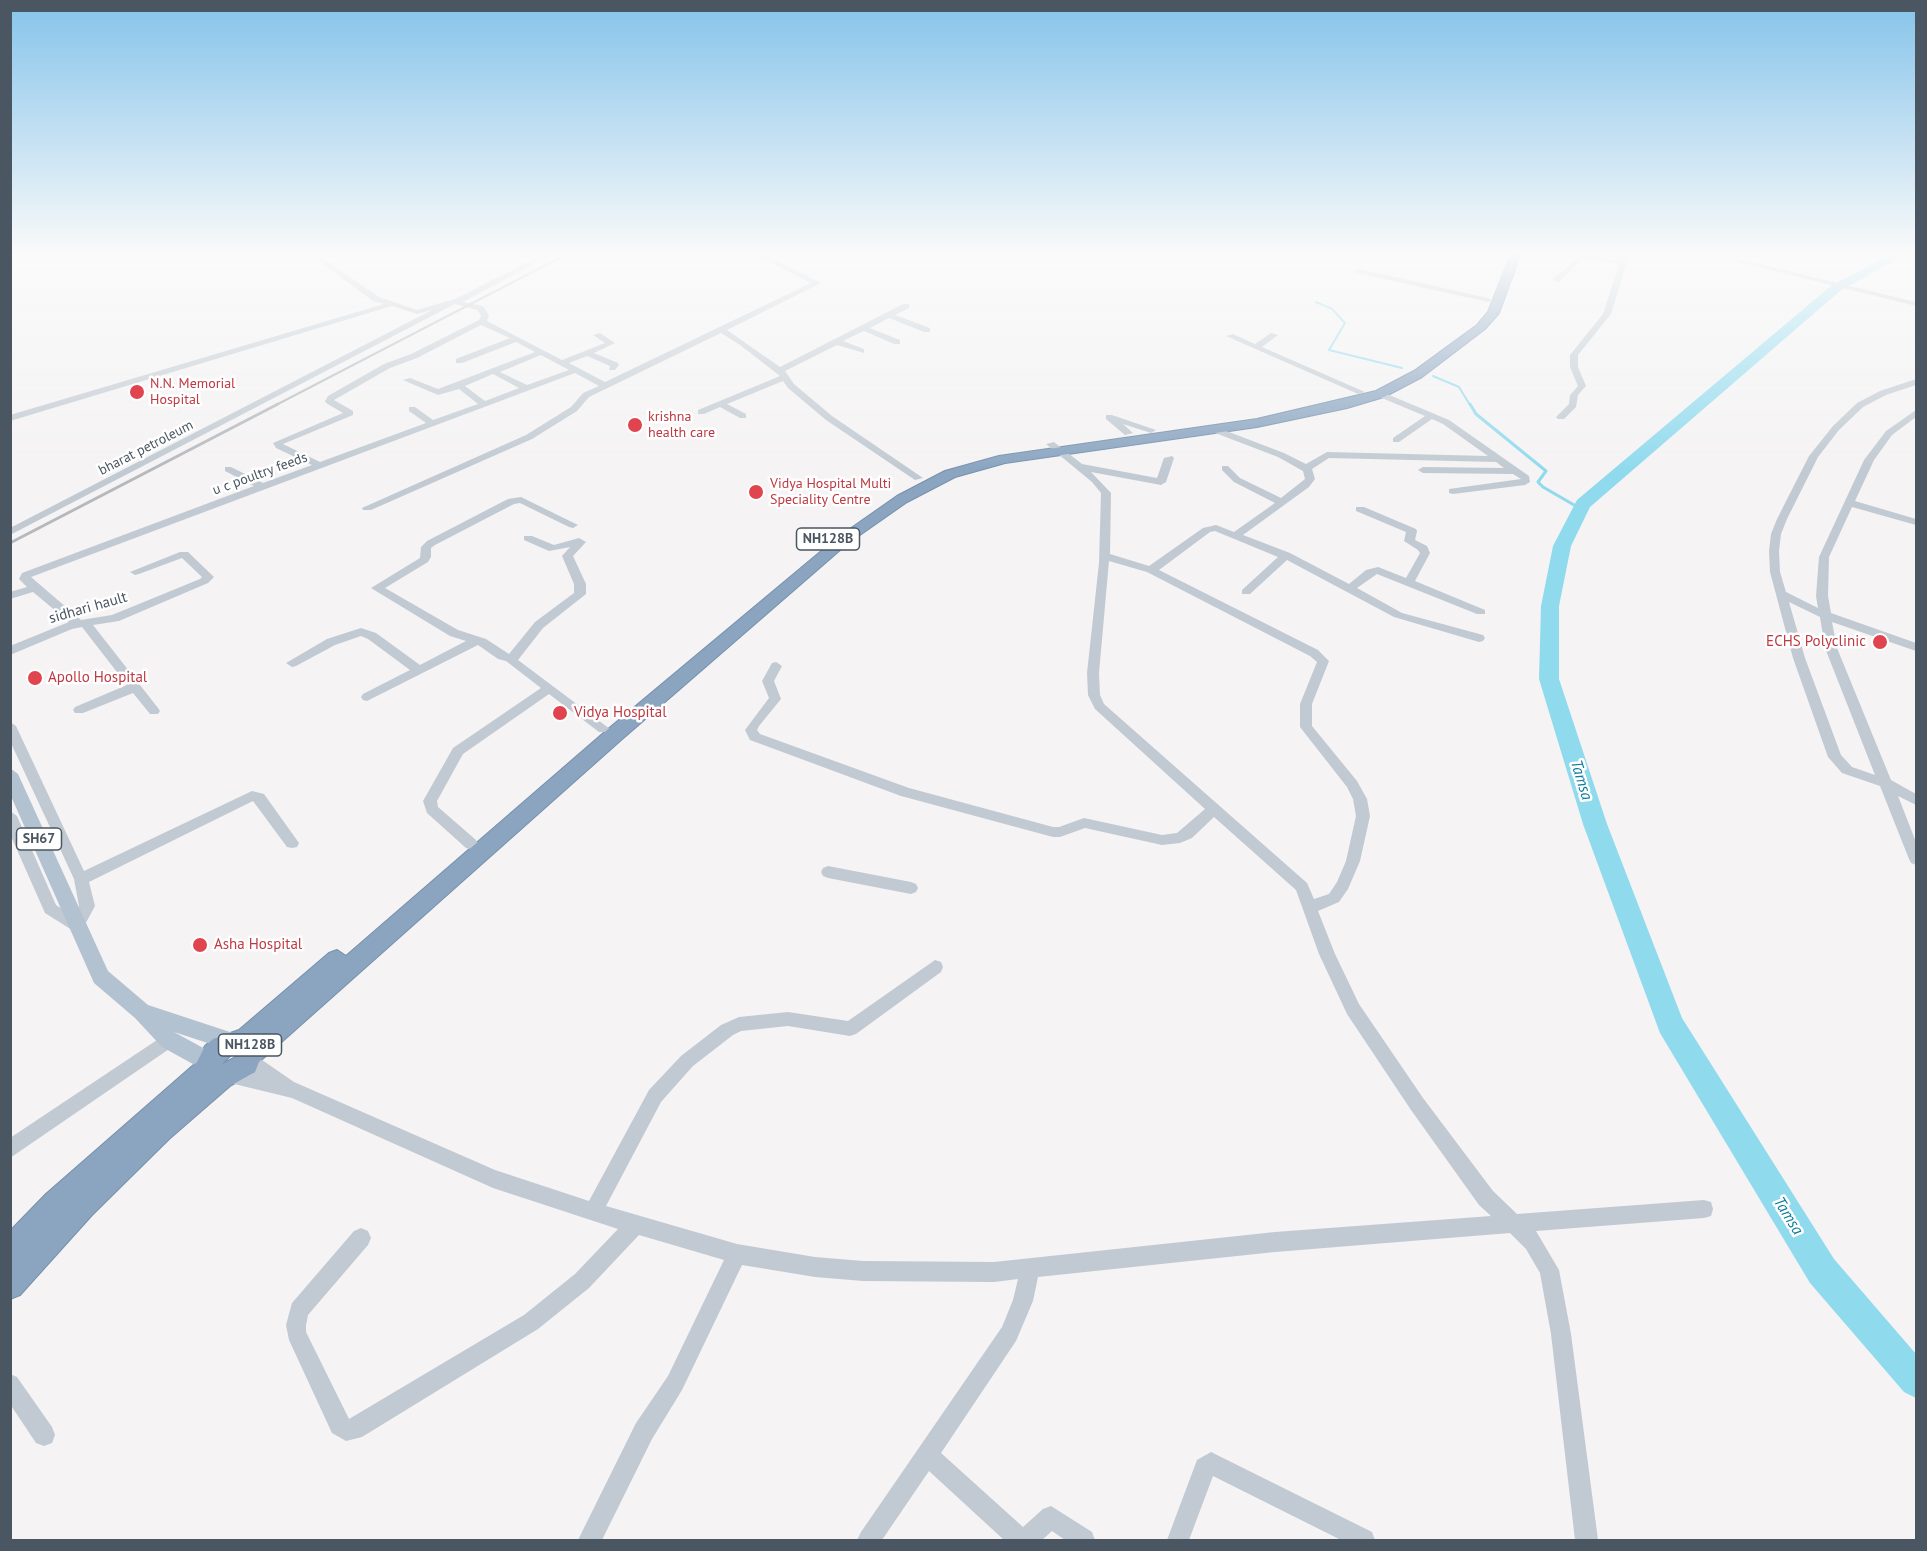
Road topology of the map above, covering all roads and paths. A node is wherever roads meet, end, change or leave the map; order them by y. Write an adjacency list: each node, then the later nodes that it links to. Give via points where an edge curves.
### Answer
1 (321, 325): 45 (street)
2 (408, 325): 70 (street, bharat petroleum)
3 (475, 325): 54 (street, via 387,366 331,398 329,401 350,412 278,443)
4 (489, 325): 17 (street)
5 (727, 325): 12 (street)
6 (869, 325): 11 (street)
7 (915, 325): 13 (street)
8 (1468, 325): 35 (highway, NH128B, via 1394,378)
9 (1482, 325): 36 (highway, NH128B, via 1419,374)
10 (1598, 325): 44 (street, via 1574,355 1582,386 1573,405)
11 (864, 328): 18 (street); 19 (street)
12 (720, 329): 29 (street); 33 (street)
13 (927, 330)
14 (597, 335): 23 (street, via 611,342)
15 (1274, 335): 20 (street)
16 (1230, 336): 20 (street)
17 (516, 339): 22 (street); 24 (street)
18 (837, 342): 21 (street); 29 (street)
19 (897, 342)
20 (1256, 347): 35 (street)
21 (861, 351)
22 (542, 352): 25 (street); 28 (street)
23 (588, 353): 25 (street); 26 (street, via 615,365)
24 (459, 361)
25 (561, 363): 27 (street)
26 (612, 368)
27 (573, 370): 33 (street); 34 (street, u c poultry feeds)
28 (493, 371): 32 (street); 34 (street)
29 (782, 374): 37 (street); 61 (street, via 829,418)
30 (407, 380): 32 (street, via 439,392)
31 (1917, 382): 81 (street, via 1860,405 1814,456 1776,534 1775,572)
32 (459, 386): 38 (street)
33 (606, 386): 66 (street, via 586,395 574,409 529,437)
34 (527, 389): 38 (street, u c poultry feeds)
35 (1360, 392): 48 (highway, NH128B, via 1283,413)
36 (1380, 394): 42 (street); 47 (highway, NH128B, via 1283,418)
37 (720, 404): 40 (street); 41 (street)
38 (485, 405): 46 (street, u c poultry feeds)
39 (412, 409): 46 (street)
40 (701, 412)
41 (743, 416)
42 (1431, 416): 50 (street); 53 (street, via 1454,427)
43 (1914, 416): 65 (street, via 1889,433 1869,460)
44 (1561, 417)
45 (10, 418)
46 (433, 424): 54 (street, u c poultry feeds)
47 (1213, 429): 51 (highway, NH128B); 58 (street)
48 (1151, 430): 49 (highway, NH128B); 49 (street, via 1109,417)
49 (1128, 433): 51 (highway, NH128B)
50 (1396, 440)
51 (1054, 447): 55 (street); 61 (highway, NH128B, via 990,454); 117 (highway, NH128B, via 950,474 902,500 842,541)
52 (1169, 458): 55 (street, via 1161,482)
53 (1498, 459): 58 (street, via 1330,455); 60 (street)
54 (321, 466): 62 (street, u c poultry feeds)
55 (1075, 466): 74 (street, via 1106,493)
56 (1225, 468): 64 (street, via 1237,480)
57 (228, 469): 62 (street)
58 (1307, 469): 64 (street, via 1309,481)
59 (1423, 470): 60 (street)
60 (1515, 471): 63 (street, via 1526,478 1525,482)
61 (918, 478): 100 (highway, NH128B, via 812,552)
62 (263, 488): 78 (street, u c poultry feeds, via 28,573 24,579)
63 (1453, 491)
64 (1281, 502): 71 (street)
65 (1850, 503): 68 (street); 84 (street, via 1824,557)
66 (367, 508)
67 (1360, 509): 77 (street, via 1412,531 1409,541 1423,548 1425,554)
68 (1917, 522)
69 (573, 525): 87 (street, via 520,500 512,501 432,543 426,547 424,560 379,586 378,590 454,633)
70 (10, 532)
71 (1236, 535): 73 (street); 75 (street, via 1210,528)
72 (528, 538): 90 (street, via 553,549 579,541 567,556 580,584 580,594 540,625)
73 (1286, 555): 79 (street); 80 (street)
74 (1104, 556): 75 (street); 104 (street, via 1094,695 1107,715)
75 (1151, 570): 112 (street, via 1323,661 1306,704 1306,727 1352,784 1363,816 1343,885 1334,898)
76 (135, 572): 85 (street, sidhari hault, via 184,554 207,578 115,618)
77 (1409, 583): 79 (street, via 1375,570); 83 (street)
78 (34, 588): 82 (street); 85 (street)
79 (1348, 589): 86 (street, via 1407,618)
80 (1246, 592)
81 (1781, 594): 84 (street); 102 (street, via 1801,666 1835,757 1847,770)
82 (10, 596)
83 (1481, 612)
84 (1824, 615): 88 (street); 102 (street, via 1831,648)
85 (82, 624): 89 (street, sidhari hault); 94 (street)
86 (1479, 638)
87 (477, 640): 90 (street); 93 (street)
88 (1917, 646)
89 (10, 651)
90 (512, 658): 95 (street)
91 (292, 663): 93 (street, via 357,633 370,635)
92 (776, 666): 104 (street, via 768,681 775,699 754,724 755,737 912,794 1053,832 1084,823 1162,840 1186,834)
93 (419, 670): 96 (street)
94 (135, 687): 97 (street); 98 (street)
95 (548, 689): 100 (street); 107 (street, via 458,751 434,792 432,809)
96 (367, 697)
97 (79, 710)
98 (154, 711)
99 (10, 726): 110 (street)
100 (604, 729): 107 (highway, NH128B)
101 (10, 774): 113 (main road, SH67)
102 (1885, 783): 103 (street); 108 (street)
103 (1917, 800)
104 (1215, 808): 112 (street, via 1302,887)
105 (10, 816): 113 (street, via 50,909)
106 (292, 843): 110 (street, via 259,798 252,796)
107 (471, 844): 117 (highway, NH128B)
108 (1917, 859)
109 (828, 872): 111 (street)
110 (81, 879): 113 (street, via 87,906)
111 (911, 888)
112 (1311, 907): 124 (street, via 1327,954 1353,1009 1486,1198)
113 (77, 926): 115 (main road, SH67, via 102,977)
114 (935, 967): 122 (street, via 850,1029 788,1019 739,1024 728,1030 681,1066 656,1096)
115 (142, 1012): 116 (main road, SH67); 117 (main road, SH67)
116 (169, 1040): 118 (main road, SH67); 120 (street)
117 (244, 1049): 118 (highway, NH128B, via 222,1047); 119 (street)
118 (217, 1070): 119 (street); 126 (highway, via 64,1196); 129 (highway, NH128B, via 82,1205)
119 (294, 1090): 122 (street, via 493,1179)
120 (10, 1149)
121 (1704, 1209): 124 (street)
122 (593, 1212): 123 (street)
123 (636, 1224): 125 (street, via 582,1281 531,1322 354,1429 346,1430 296,1332 296,1325 299,1310); 127 (street)
124 (1514, 1224): 128 (street, via 1275,1242); 140 (street, via 1533,1242 1549,1270)
125 (361, 1238)
126 (10, 1251)
127 (737, 1254): 128 (street, via 771,1262 863,1271 994,1272); 133 (street, via 675,1383 644,1431)
128 (1030, 1268): 132 (street, via 1023,1301 1009,1335)
129 (10, 1285)
130 (10, 1384): 131 (street)
131 (44, 1435)
132 (927, 1455): 134 (street); 135 (street)
133 (590, 1540)
134 (869, 1540)
135 (1020, 1540)
136 (1026, 1540): 137 (street, via 1051,1516)
137 (1084, 1540)
138 (1178, 1540): 139 (street, via 1205,1468 1211,1463)
139 (1364, 1540)
140 (1587, 1540)

